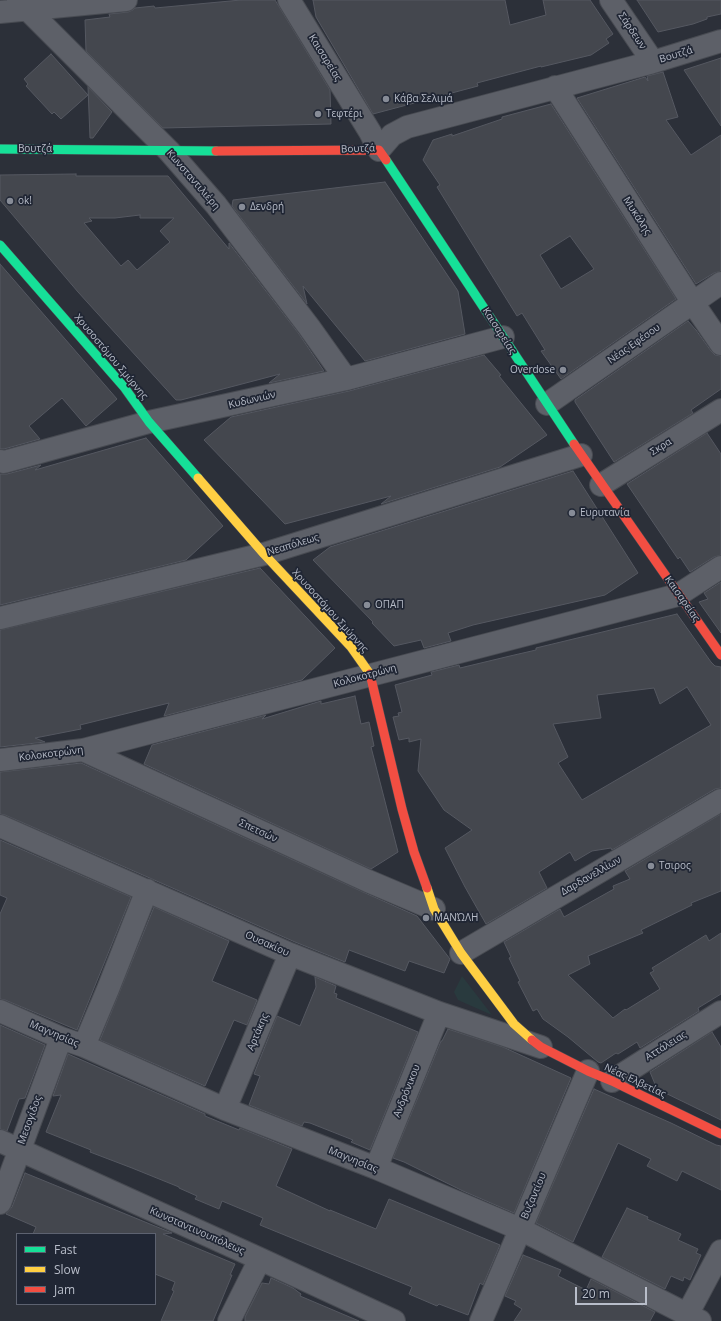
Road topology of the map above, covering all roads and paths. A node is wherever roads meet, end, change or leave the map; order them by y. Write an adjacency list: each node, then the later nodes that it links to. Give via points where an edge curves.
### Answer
1 (126, 0): 4 (street)
2 (289, 0): 10 (street, Καισαρείας)
3 (611, 0): 7 (street, Σάρδεων)
4 (23, 5): 5 (street); 11 (street, Κωνσταντιλιέρη)
5 (0, 12)
6 (721, 41): 7 (street, Βουτζά)
7 (653, 62): 8 (street, Βουτζά)
8 (555, 87): 10 (street, Βουτζά, via 407,127 392,135); 14 (street, Μυκάλης)
9 (0, 149): 11 (street, Βουτζά)
10 (379, 150): 11 (street, Βουτζά); 15 (street, Καισαρείας)
11 (169, 151): 17 (street, Κωνσταντιλιέρη, via 216,205)
12 (0, 245): 20 (street, Χρυσοστόμου Σμύρνης, via 124,387)
13 (721, 283): 14 (street, Νέας Εφέσου)
14 (693, 303): 16 (street, Μυκάλης); 18 (street, Νέας Εφέσου)
15 (503, 337): 17 (street, Κυδωνιών); 18 (street, Καισαρείας)
16 (721, 344)
17 (346, 379): 20 (street, Κυδωνιών)
18 (547, 404): 21 (street, Καισαρείας)
19 (721, 410): 23 (street, Σκρα)
20 (149, 422): 22 (street, Κυδωνιών); 24 (street, Χρυσοστόμου Σμύρνης)
21 (581, 455): 23 (street, Καισαρείας); 24 (street, Νεαπόλεως)
22 (0, 461)
23 (601, 485): 26 (street, Καισαρείας)
24 (264, 554): 27 (street, Νεαπόλεως); 29 (street, Χρυσοστόμου Σμύρνης, via 351,647)
25 (721, 567): 26 (street, Κολοκοτρώνη)
26 (678, 595): 28 (street, Καισαρείας); 29 (street, Κολοκοτρώνη)
27 (0, 618)
28 (721, 656)
29 (370, 674): 30 (street, Κολοκοτρώνη); 35 (street, Χρυσοστόμου Σμύρνης, via 402,809)
30 (83, 750): 31 (street, Κολοκοτρώνη); 35 (street, Σπετσών)
31 (0, 760)
32 (721, 800): 36 (street, Δαρδανελλίων)
33 (0, 826): 34 (street, Ουσακίου)
34 (147, 890): 37 (street, Ουσακίου); 42 (street)
35 (434, 909): 36 (street, Χρυσοστόμου Σμύρνης)
36 (461, 953): 43 (street, Χρυσοστόμου Σμύρνης, via 514,1024)
37 (290, 954): 40 (street, Ουσακίου); 46 (street, Αρτάκης)
38 (0, 1011): 41 (street, Μαγνησίας)
39 (721, 1012): 45 (street, Αττάλειας)
40 (439, 1013): 43 (street, Ουσακίου); 50 (street, Ανδρόνικου)
41 (61, 1038): 42 (street, Μαγνησίας); 49 (street, Μεσογίδος)
42 (84, 1046): 46 (street, Μαγνησίας)
43 (541, 1047): 44 (street, Νέας Ελβετίας)
44 (588, 1071): 45 (street, Νέας Ελβετίας); 52 (street, Βυζαντίου)
45 (612, 1081): 47 (street, Νέας Ελβετίας)
46 (225, 1109): 50 (street, Μαγνησίας)
47 (721, 1134)
48 (0, 1142): 49 (street, Κωνσταντινουπόλεως)
49 (20, 1150): 51 (street, Μεσογίδος); 54 (street, Κωνσταντινουπόλεως)
50 (376, 1168): 52 (street, Μαγνησίας)
51 (0, 1203)
52 (520, 1229): 55 (street, Μαγνησίας); 58 (street, Βυζαντίου)
53 (721, 1251): 55 (street)
54 (260, 1259): 56 (street); 57 (street, Κωνσταντινουπόλεως)
55 (694, 1318)
56 (229, 1321)
57 (394, 1321)
58 (480, 1321)

